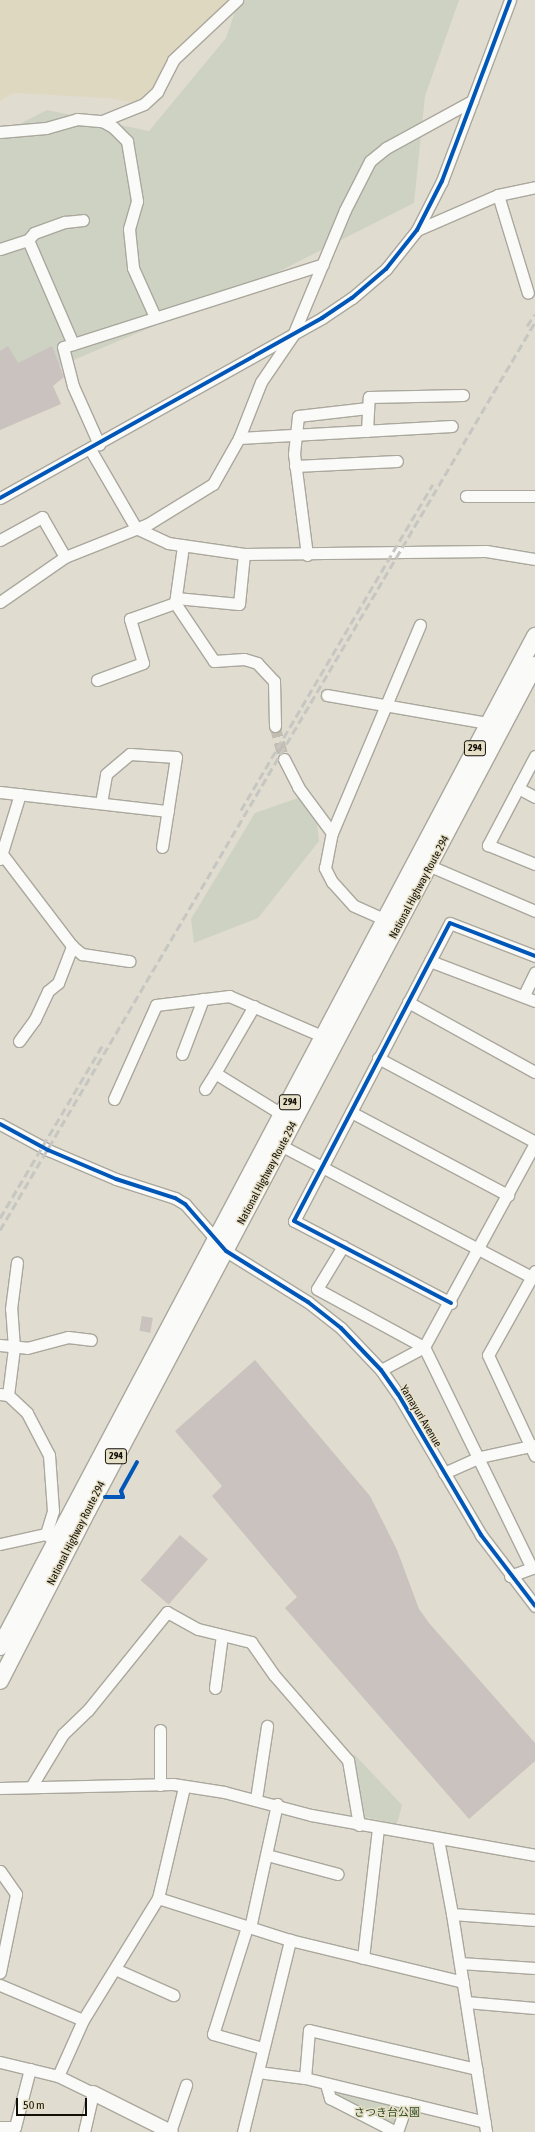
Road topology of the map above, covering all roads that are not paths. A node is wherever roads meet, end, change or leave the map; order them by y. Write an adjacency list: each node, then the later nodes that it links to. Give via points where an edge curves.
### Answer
1 (238, 0): 4 (street, via 173,60 157,92 144,104)
2 (510, 0): 3 (street)
3 (472, 101): 9 (street, via 445,175); 12 (street, via 386,148 370,161 361,175)
4 (102, 121): 5 (street, via 77,119 46,128 10,129); 14 (street, via 114,127 127,142 137,201 129,229 133,268)
5 (0, 132)
6 (535, 187): 7 (street)
7 (498, 195): 9 (street); 13 (street)
8 (83, 220): 10 (street, via 65,222 34,233)
9 (417, 230): 15 (street, via 405,248 369,285)
10 (28, 240): 11 (street); 16 (street)
11 (0, 249)
12 (323, 264): 14 (street); 15 (street)
13 (528, 293)
14 (155, 317): 16 (street)
15 (293, 335): 22 (street, via 261,382); 23 (street)
16 (73, 344): 23 (street, via 63,347 73,386)
17 (463, 395): 18 (street, via 369,397)
18 (368, 408): 20 (street); 21 (street, via 298,416)
19 (452, 426): 20 (street)
20 (367, 431): 21 (street)
21 (296, 436): 22 (street); 25 (street)
22 (239, 438): 29 (street, via 218,477 206,491)
23 (94, 446): 28 (street); 29 (street)
24 (396, 461): 25 (street)
25 (295, 466): 33 (street)
26 (466, 496): 27 (street)
27 (535, 496)
28 (0, 498)
29 (136, 528): 31 (street, via 153,538); 34 (street)
30 (0, 540): 34 (street, via 42,517)
31 (183, 546): 32 (street); 36 (street)
32 (244, 554): 33 (street); 36 (street, via 239,604)
33 (307, 555): 35 (street, via 486,551)
34 (66, 557): 37 (street)
35 (535, 559)
36 (176, 601): 41 (street, via 130,619 143,663); 45 (street, via 214,661 244,659 257,663 274,682)
37 (0, 602)
38 (420, 625): 43 (street)
39 (535, 636): 44 (highway, National Highway Route 294 / 294)
40 (535, 665): 44 (highway, National Highway Route 294 / 294)
41 (97, 680)
42 (327, 695): 43 (street)
43 (388, 704): 44 (street); 54 (street)
44 (496, 725): 57 (highway, National Highway Route 294 / 294); 59 (highway, National Highway Route 294 / 294)
45 (275, 726)
46 (535, 756): 48 (street)
47 (284, 759): 54 (street, via 298,787)
48 (518, 788): 51 (street); 58 (street, via 488,845)
49 (0, 792): 50 (street)
50 (20, 794): 52 (street); 56 (street)
51 (535, 796)
52 (101, 803): 53 (street); 53 (street, via 106,774 130,754 176,758)
53 (168, 810): 55 (street)
54 (332, 833): 61 (street, via 325,868 332,882 353,905)
55 (162, 847)
56 (1, 857): 62 (street)
57 (415, 859): 59 (street); 61 (highway, National Highway Route 294 / 294)
58 (535, 864)
59 (429, 867): 60 (street); 84 (highway, National Highway Route 294 / 294)
60 (535, 911)
61 (386, 920): 72 (highway, National Highway Route 294 / 294)
62 (72, 946): 64 (street, via 82,954); 73 (street, via 58,983 48,991 35,1019)
63 (535, 956): 65 (street, via 450,923)
64 (129, 961)
65 (430, 961): 67 (street); 70 (street)
66 (535, 972): 67 (street)
67 (524, 995): 69 (street)
68 (203, 999): 71 (street, via 229,996); 74 (street); 79 (street, via 156,1005)
69 (535, 1001)
70 (408, 1002): 75 (street); 76 (street)
71 (254, 1006): 72 (street); 77 (street)
72 (324, 1037): 81 (highway, National Highway Route 294 / 294)
73 (20, 1041)
74 (182, 1054)
75 (378, 1058): 80 (street); 83 (street)
76 (535, 1072)
77 (215, 1073): 78 (street); 81 (street)
78 (205, 1089)
79 (114, 1098)
80 (351, 1112): 85 (street); 86 (street)
81 (283, 1115): 87 (highway, National Highway Route 294 / 294)
82 (0, 1124): 87 (street, Yamayuri Avenue, via 66,1158 116,1179 175,1198 185,1204)
83 (535, 1143): 86 (street)
84 (282, 1146): 85 (street); 87 (highway, National Highway Route 294 / 294)
85 (322, 1167): 88 (street, via 294,1221); 89 (street)
86 (508, 1194): 89 (street)
87 (221, 1246): 97 (street, Yamayuri Avenue, via 324,1314); 102 (highway, National Highway Route 294 / 294)
88 (342, 1246): 92 (street); 95 (street, via 317,1289)
89 (479, 1249): 91 (street); 92 (street)
90 (18, 1262): 96 (street, via 11,1309)
91 (533, 1274): 99 (street, via 488,1355)
92 (450, 1303): 95 (street)
93 (91, 1340): 96 (street, via 68,1337)
94 (0, 1345): 96 (street)
95 (424, 1347): 97 (street); 100 (street)
96 (14, 1348): 98 (street)
97 (381, 1370): 101 (street, Yamayuri Avenue)
98 (4, 1394): 102 (street, via 27,1413 49,1455)
99 (534, 1449): 100 (street)
100 (480, 1457): 101 (street); 104 (street)
101 (444, 1473): 105 (street, Yamayuri Avenue, via 481,1535)
102 (57, 1542): 103 (street); 108 (highway, National Highway Route 294 / 294); 109 (highway, National Highway Route 294 / 294)
103 (0, 1544)
104 (533, 1568): 105 (street)
105 (510, 1576): 106 (street, Yamayuri Avenue)
106 (535, 1606)
107 (222, 1635): 110 (street); 114 (street, via 198,1629 168,1612 88,1710 63,1734); 119 (street, via 251,1642 274,1675 348,1760)
108 (0, 1647)
109 (0, 1681)
110 (215, 1688)
111 (267, 1726): 117 (street)
112 (160, 1730): 113 (street)
113 (160, 1785): 114 (street); 115 (street)
114 (31, 1787): 116 (street)
115 (184, 1787): 117 (street); 126 (street)
116 (0, 1788)
117 (256, 1799): 118 (street)
118 (277, 1804): 119 (street, via 311,1815); 122 (street)
119 (359, 1825): 120 (street)
120 (378, 1828): 121 (street); 131 (street)
121 (438, 1840): 123 (street); 127 (street)
122 (267, 1855): 125 (street); 129 (street)
123 (535, 1855)
124 (0, 1871): 135 (street, via 16,1894)
125 (338, 1874)
126 (158, 1898): 129 (street); 134 (street)
127 (452, 1914): 128 (street); 132 (street)
128 (535, 1920)
129 (248, 1927): 130 (street); 142 (street, via 213,2034)
130 (290, 1940): 131 (street); 142 (street)
131 (363, 1958): 136 (street)
132 (460, 1963): 133 (street); 136 (street)
133 (535, 1968)
134 (115, 1969): 138 (street); 141 (street)
135 (0, 1972)
136 (463, 1982): 139 (street)
137 (0, 1985): 141 (street)
138 (173, 1995)
139 (466, 2002): 140 (street); 145 (street)
140 (535, 2008)
141 (83, 2020): 147 (street)
142 (262, 2048): 146 (street)
143 (0, 2062): 144 (street)
144 (30, 2069): 147 (street); 153 (street, via 15,2127)
145 (477, 2069): 148 (street, via 310,2030); 154 (street)
146 (258, 2072): 148 (street); 157 (street)
147 (58, 2076): 151 (street)
148 (305, 2078): 149 (street)
149 (326, 2084): 152 (street); 158 (street, via 330,2098)
150 (186, 2085): 156 (street)
151 (93, 2093): 155 (street); 156 (main road)
152 (407, 2103): 154 (street); 158 (street)
153 (0, 2127)
154 (485, 2127)
155 (84, 2132)
156 (170, 2132)
157 (243, 2132)
158 (397, 2132)

